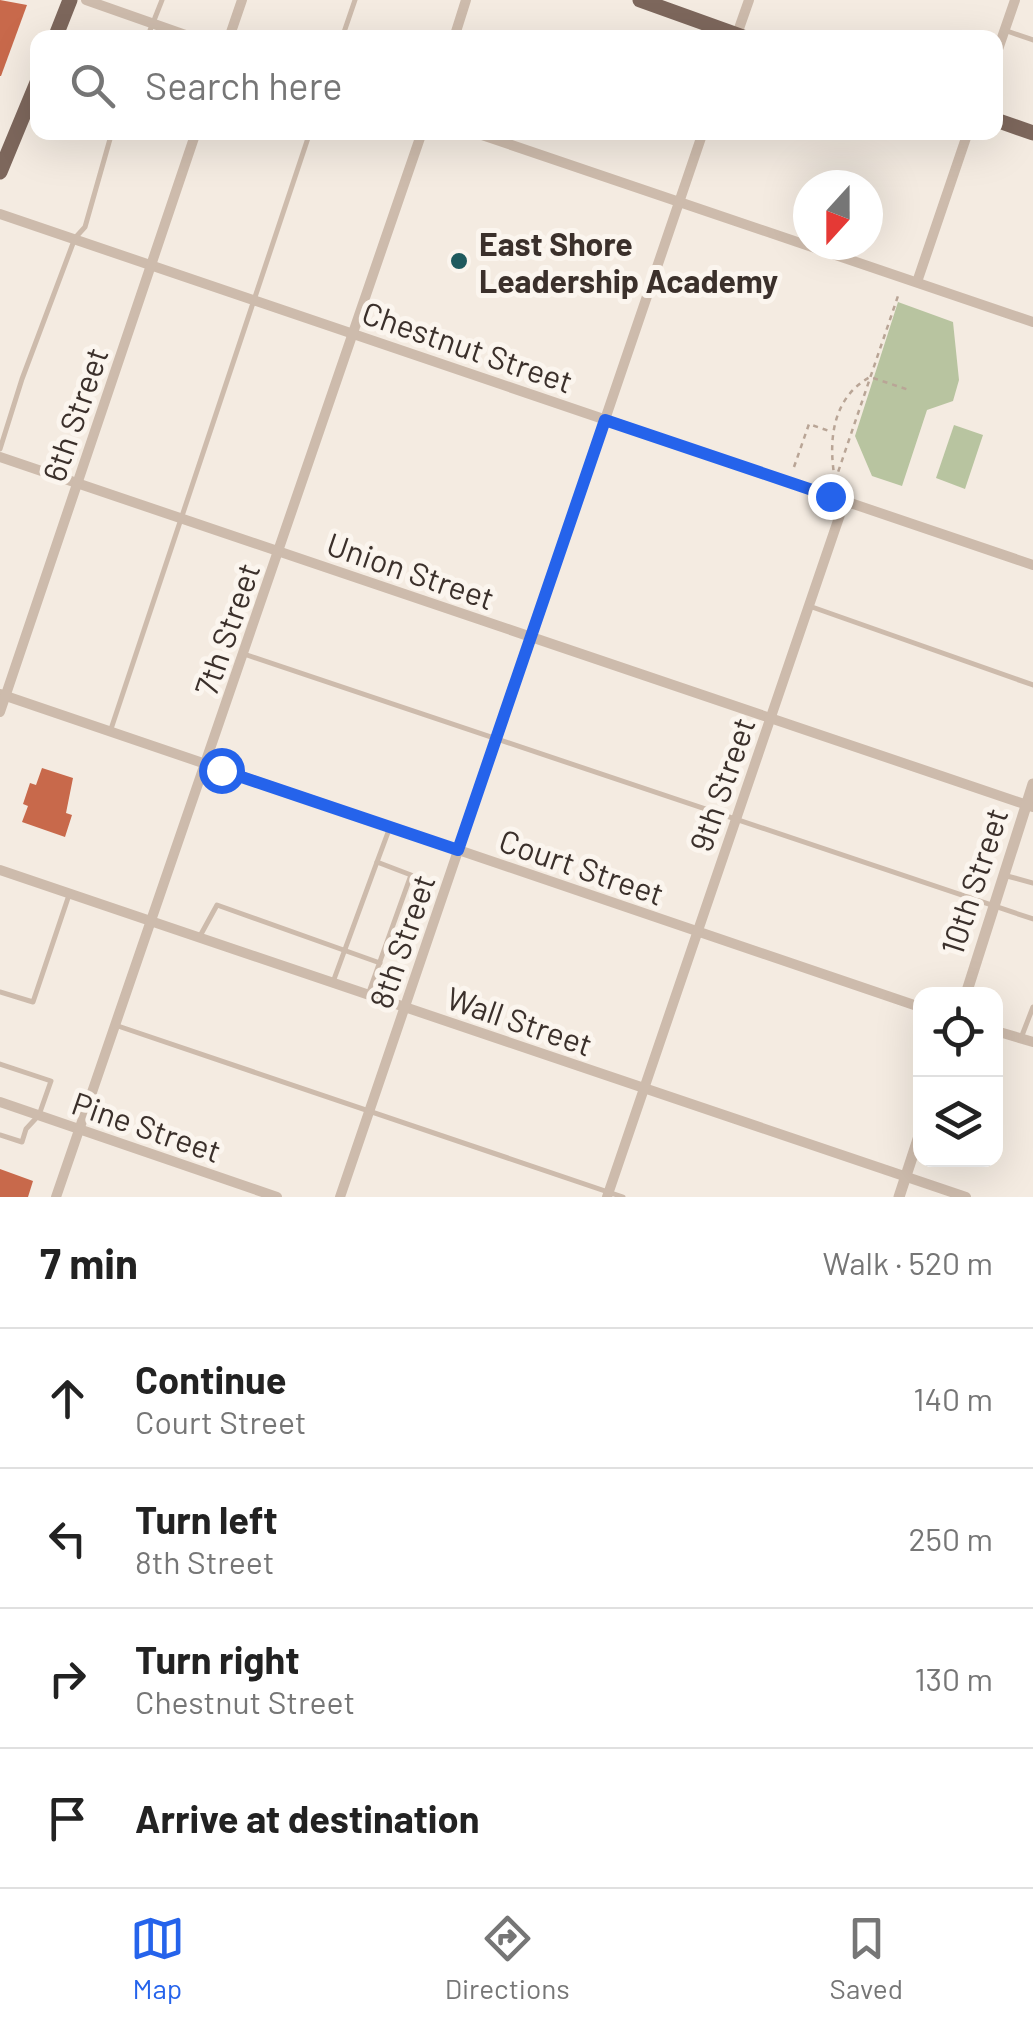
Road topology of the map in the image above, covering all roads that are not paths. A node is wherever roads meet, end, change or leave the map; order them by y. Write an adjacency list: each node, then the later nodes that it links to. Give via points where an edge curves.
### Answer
1 (70, 0): 11 (main road)
2 (86, 0): 10 (street)
3 (162, 0): 10 (lane)
4 (242, 0): 14 (street)
5 (355, 0): 15 (lane)
6 (466, 0): 16 (street)
7 (640, 0): 17 (main road)
8 (748, 0): 18 (street)
9 (1015, 0): 19 (street)
10 (154, 24): 12 (lane); 13 (street)
11 (58, 30)
12 (151, 30)
13 (171, 30)
14 (232, 30)
15 (345, 30)
16 (457, 30)
17 (722, 30)
18 (740, 30)
19 (1004, 30): 20 (street); 21 (lane)
20 (1003, 33)
21 (1033, 40)
22 (30, 99): 32 (main road)
23 (1003, 122): 24 (main road)
24 (1033, 133)
25 (110, 140): 35 (lane, via 85,227)
26 (193, 140): 36 (street, 6th Street)
27 (307, 140): 38 (lane)
28 (419, 140): 40 (street, 7th Street)
29 (498, 140): 33 (street)
30 (701, 140): 33 (street, 8th Street)
31 (965, 140): 37 (street)
32 (0, 172)
33 (680, 202): 37 (street); 41 (street, 8th Street)
34 (0, 214): 35 (street, Chestnut Street)
35 (75, 238): 36 (street, Chestnut Street); 42 (lane)
36 (151, 265): 38 (street, Chestnut Street); 43 (street, 6th Street)
37 (918, 282): 39 (street)
38 (252, 299): 40 (street, Chestnut Street); 45 (lane)
39 (1033, 322)
40 (352, 334): 41 (street, Chestnut Street); 46 (street, 7th Street)
41 (605, 420): 44 (street, Chestnut Street); 49 (street, 8th Street)
42 (0, 453): 43 (street, Union Street)
43 (78, 483): 45 (street, Union Street); 52 (street, 6th Street)
44 (844, 500): 47 (street, Chestnut Street); 48 (street, 9th Street)
45 (180, 518): 46 (street, Union Street); 55 (lane)
46 (279, 551): 49 (street, Union Street); 50 (street, 7th Street)
47 (1033, 564)
48 (809, 606): 51 (lane); 54 (street, 9th Street)
49 (530, 637): 54 (street, Union Street); 56 (street, 8th Street)
50 (244, 654): 56 (lane); 57 (street, 7th Street)
51 (1033, 685)
52 (3, 695): 53 (street, 6th Street); 55 (street, Court Street)
53 (0, 712)
54 (769, 718): 59 (street, Union Street); 60 (street, 9th Street)
55 (110, 732): 57 (street, Court Street)
56 (496, 739): 60 (lane); 62 (street, 8th Street)
57 (206, 764): 61 (street, Court Street); 70 (street, 7th Street)
58 (1033, 784): 59 (street, 10th Street)
59 (1030, 806): 65 (street, 10th Street)
60 (735, 820): 68 (lane); 71 (street, 9th Street)
61 (390, 827): 62 (street, Court Street); 63 (lane)
62 (458, 850): 71 (street, Court Street); 80 (street, 8th Street)
63 (377, 862): 73 (lane); 74 (lane, via 411,875)
64 (0, 870): 67 (street, Wall Street)
65 (1004, 874): 66 (lane); 68 (street, 10th Street)
66 (1033, 884)
67 (69, 894): 70 (street, Wall Street); 77 (lane, via 34,1002)
68 (993, 908): 69 (lane); 76 (street, 10th Street)
69 (1033, 919)
70 (150, 922): 72 (street, Wall Street); 82 (street, 7th Street)
71 (698, 932): 79 (street, Court Street); 86 (street, 9th Street)
72 (199, 938): 73 (lane, via 217,905); 75 (street, Wall Street)
73 (345, 949): 74 (lane); 75 (lane)
74 (380, 962): 78 (lane)
75 (332, 983): 78 (street, Wall Street)
76 (968, 987)
77 (0, 992)
78 (368, 995): 80 (street, Wall Street)
79 (913, 1005)
80 (405, 1007): 86 (street, Wall Street); 88 (street, 8th Street)
81 (1033, 1007): 84 (lane)
82 (114, 1024): 88 (lane); 90 (street, 7th Street)
83 (1003, 1032): 84 (street)
84 (1027, 1040)
85 (0, 1064): 89 (lane, via 51,1081)
86 (643, 1088): 93 (street, Wall Street); 94 (street, 9th Street)
87 (0, 1102): 89 (street, Pine Street)
88 (369, 1113): 94 (lane); 97 (street, 8th Street)
89 (39, 1116): 90 (street, Pine Street); 91 (lane, via 22,1142)
90 (79, 1128): 95 (street, 7th Street); 96 (street, Pine Street)
91 (0, 1135)
92 (913, 1155): 93 (street)
93 (906, 1177): 99 (street); 100 (street, Wall Street)
94 (607, 1194): 98 (lane)
95 (56, 1197)
96 (277, 1197)
97 (340, 1197)
98 (623, 1197)
99 (899, 1197)
100 (966, 1197)

